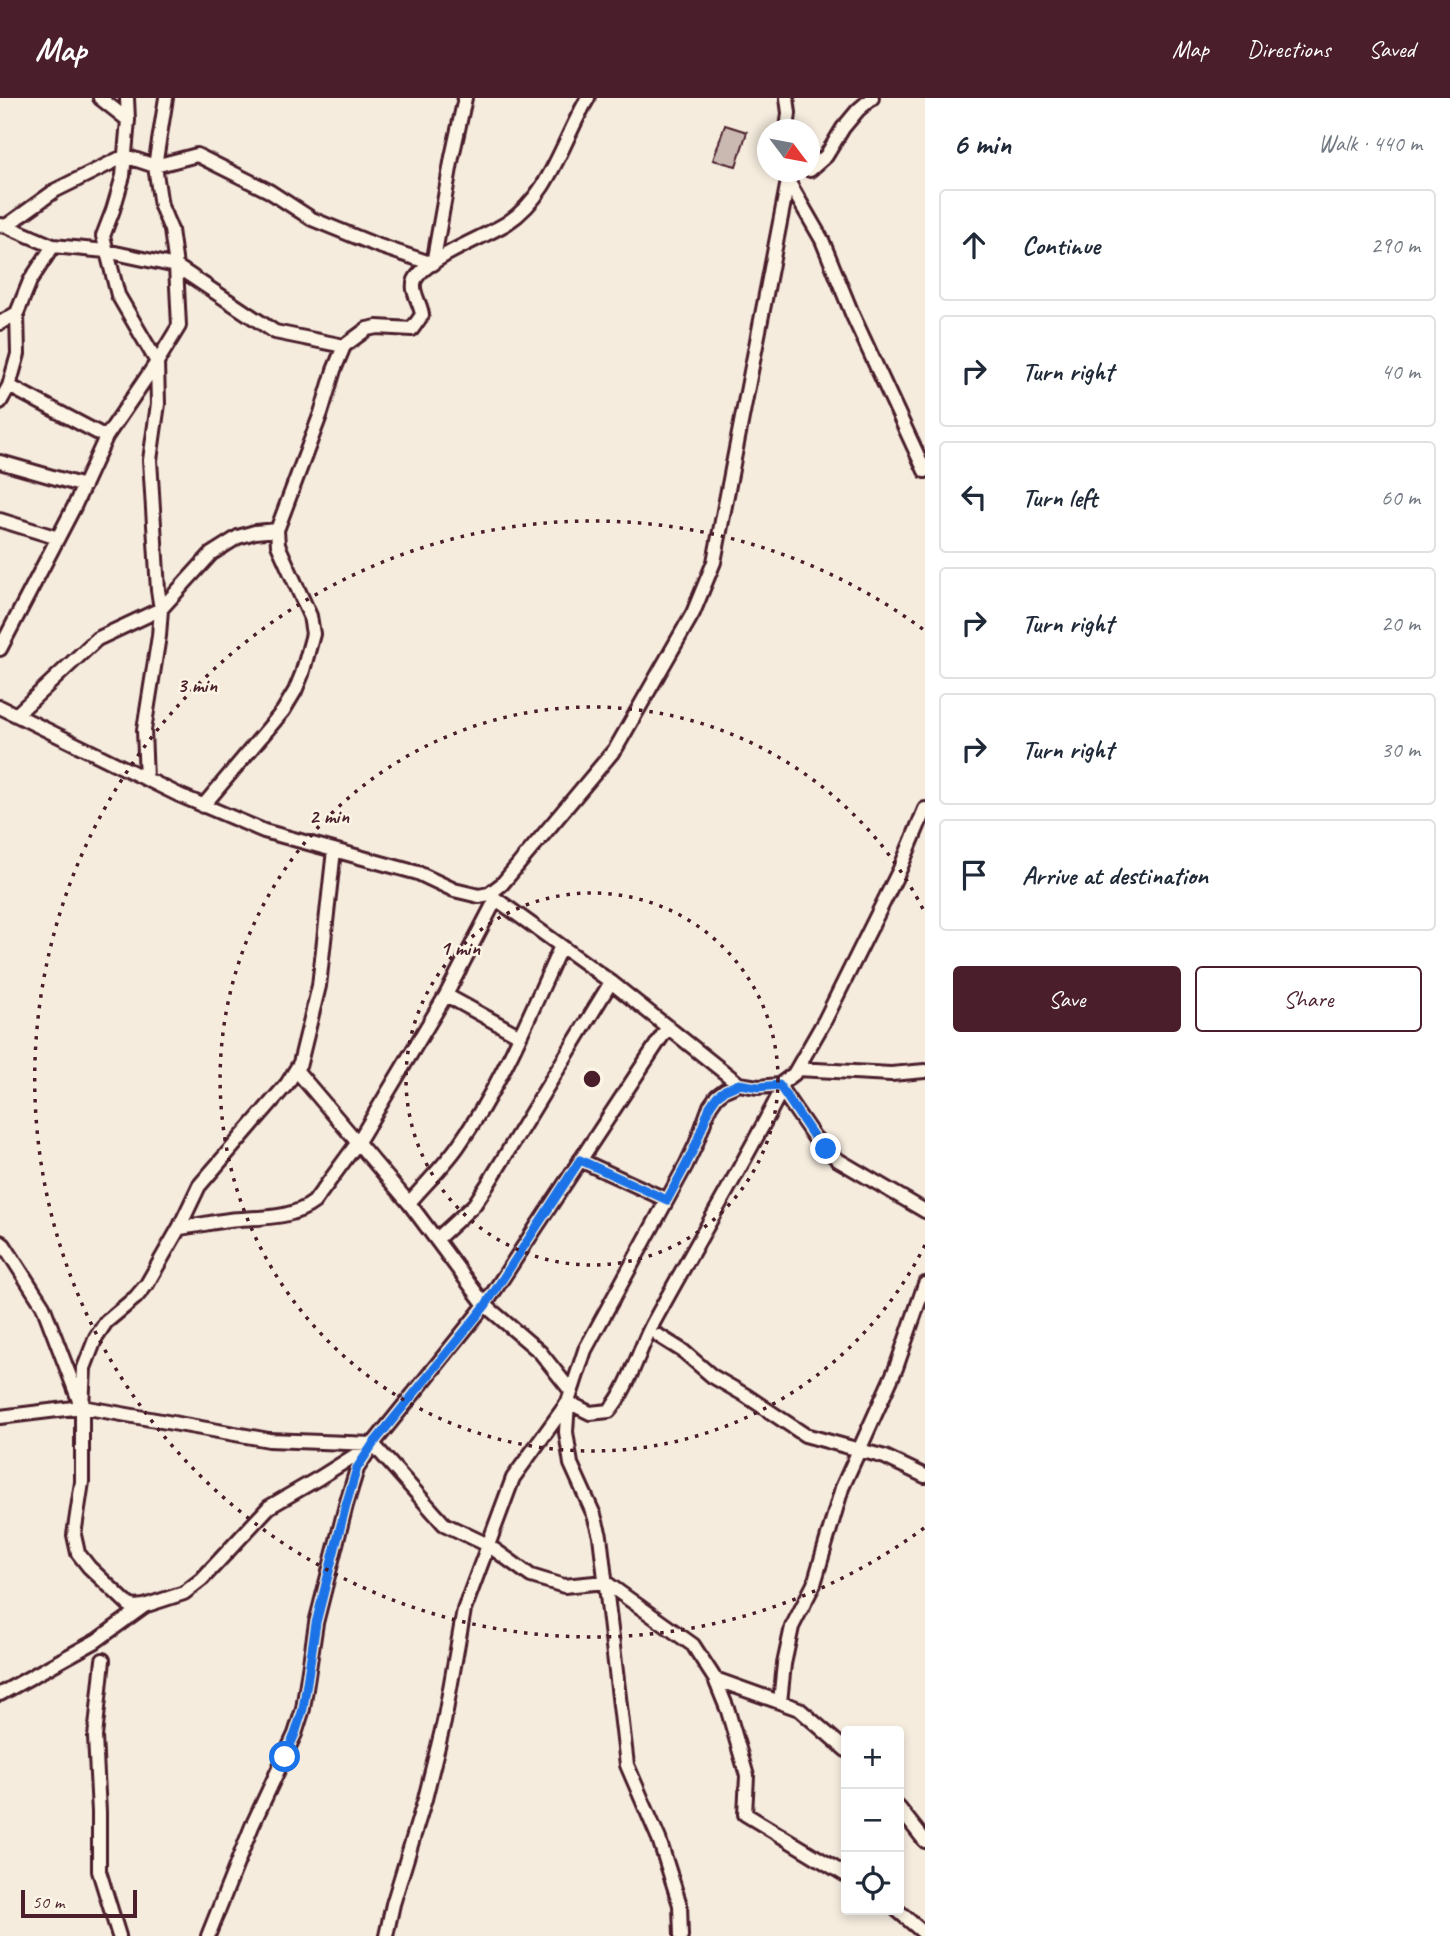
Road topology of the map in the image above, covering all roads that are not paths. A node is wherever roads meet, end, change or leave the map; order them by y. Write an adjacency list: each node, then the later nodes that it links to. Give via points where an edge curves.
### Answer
1 (100, 98): 9 (street)
2 (127, 98): 9 (street)
3 (166, 98): 12 (street)
4 (465, 98): 18 (street)
5 (588, 98): 18 (street, via 545,185 527,207 506,224)
6 (787, 98): 8 (street)
7 (872, 98): 11 (street)
8 (788, 119)
9 (128, 120): 10 (street)
10 (125, 156): 12 (street); 15 (street, via 56,190); 17 (street, via 103,236)
11 (820, 161)
12 (155, 166): 18 (street, via 197,155 269,191 312,219); 19 (street)
13 (789, 182): 41 (street, via 714,562 693,613 616,748)
14 (790, 182): 28 (street, via 822,240)
15 (3, 226): 16 (street)
16 (53, 246): 17 (street); 20 (street, via 30,281)
17 (106, 251): 19 (street); 23 (street, via 118,295)
18 (433, 264): 22 (street, via 416,278 413,287 422,315 412,329 377,327)
19 (176, 266): 22 (street, via 275,332); 23 (street, via 179,326)
20 (17, 313): 21 (street); 24 (street, via 18,354)
21 (0, 323)
22 (344, 346): 31 (street)
23 (157, 362): 26 (street); 33 (street, via 158,404 150,460)
24 (9, 386): 25 (street); 26 (street)
25 (0, 402)
26 (106, 437): 29 (street)
27 (0, 462): 29 (street)
28 (925, 471)
29 (84, 486): 32 (street)
30 (0, 520): 32 (street)
31 (277, 530): 33 (street, via 238,537 211,554); 38 (street, via 278,545 313,634 302,674 283,711)
32 (58, 538): 34 (street)
33 (161, 609): 36 (street, via 97,639); 37 (street, via 144,730)
34 (0, 649)
35 (0, 707): 36 (street)
36 (17, 713): 37 (street)
37 (146, 779): 38 (street)
38 (203, 806): 40 (street, via 264,831)
39 (925, 809): 47 (street, via 900,869)
40 (334, 850): 41 (street, via 418,873 454,890); 48 (street, via 319,986)
41 (492, 897): 42 (street); 44 (street)
42 (561, 946): 43 (street); 46 (street)
43 (611, 982): 45 (street); 58 (street, via 474,1205)
44 (446, 995): 46 (street); 52 (street)
45 (668, 1027): 50 (street); 53 (street)
46 (520, 1036): 55 (street, via 457,1148)
47 (797, 1069): 49 (street, via 891,1074); 51 (street)
48 (296, 1070): 52 (street); 57 (street, via 199,1186)
49 (925, 1071)
50 (739, 1084): 51 (street); 54 (street, via 717,1096 710,1106)
51 (780, 1087): 56 (street, via 814,1137 838,1160); 63 (street, via 641,1345 619,1399 609,1411 590,1412)
52 (358, 1142): 55 (street); 57 (street, via 304,1209)
53 (580, 1160): 54 (street); 61 (street)
54 (667, 1200): 63 (street, via 585,1350)
55 (409, 1203): 58 (street)
56 (925, 1211)
57 (179, 1228): 64 (street, via 147,1284 96,1337 84,1368)
58 (437, 1239): 61 (street)
59 (0, 1242): 64 (street, via 43,1306)
60 (925, 1284): 67 (street, via 896,1368)
61 (485, 1306): 63 (street, via 540,1352); 66 (street)
62 (659, 1336): 67 (street, via 804,1435)
63 (570, 1397): 69 (street, via 513,1478); 70 (street, via 566,1432 571,1464 594,1515)
64 (82, 1408): 65 (street); 66 (street, via 269,1440); 71 (street, via 82,1482 74,1535 78,1553 129,1605)
65 (0, 1417)
66 (373, 1444): 69 (street, via 444,1524); 71 (street, via 269,1507 184,1593); 83 (street, via 357,1468 346,1505 316,1623 295,1734)
67 (859, 1451): 68 (street); 75 (street, via 842,1488 814,1584 792,1626)
68 (925, 1476)
69 (491, 1547): 70 (street, via 531,1576 564,1586); 84 (street, via 464,1609 444,1722)
70 (605, 1581): 73 (street, via 693,1645); 85 (street, via 627,1765 659,1839 680,1905)
71 (144, 1606): 74 (street, via 96,1641)
72 (103, 1660): 82 (street, via 95,1737 99,1871)
73 (715, 1679): 75 (street); 79 (street, via 747,1776 746,1814)
74 (0, 1694)
75 (780, 1702): 76 (street, via 799,1709)
76 (841, 1746)
77 (904, 1814): 78 (street)
78 (925, 1841)
79 (841, 1872)
80 (903, 1915): 81 (street)
81 (925, 1934)
82 (119, 1936)
83 (208, 1936)
84 (386, 1936)
85 (681, 1936)

